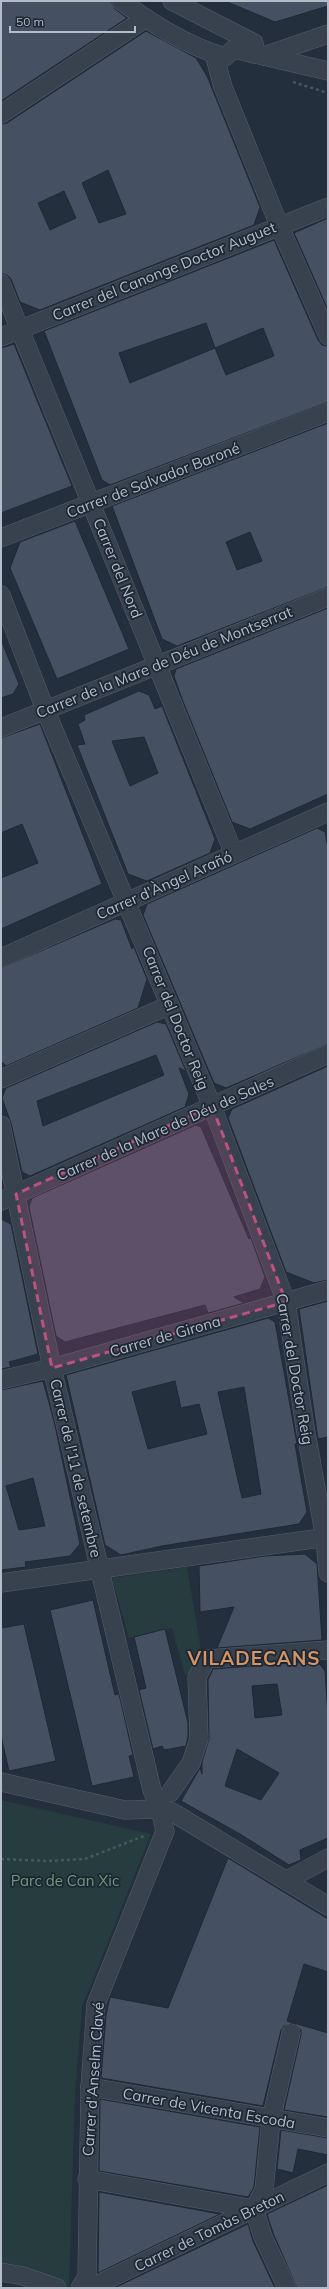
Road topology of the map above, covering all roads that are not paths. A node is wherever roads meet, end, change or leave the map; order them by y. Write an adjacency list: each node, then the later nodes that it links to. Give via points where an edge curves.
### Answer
1 (121, 1): 3 (street)
2 (172, 1): 6 (street, via 254,43)
3 (146, 18): 5 (street, via 179,38); 8 (street)
4 (328, 34): 6 (street)
5 (214, 54): 6 (street, via 225,57 234,49); 10 (street, via 224,87)
6 (259, 55): 7 (street)
7 (328, 71)
8 (1, 114)
9 (328, 207): 10 (street, Carrer del Canonge Doctor Auguet)
10 (279, 225): 12 (street, Carrer del Canonge Doctor Auguet); 13 (street)
11 (1, 283): 12 (street, Carrer del Nord)
12 (20, 329): 14 (street, Carrer del Canonge Doctor Auguet); 16 (street, Carrer del Nord)
13 (328, 336)
14 (1, 337)
15 (328, 412): 16 (street, Carrer de Salvador Baroné)
16 (91, 504): 17 (street, Carrer de Salvador Baroné); 20 (street, Carrer del Nord)
17 (1, 538)
18 (1, 595): 21 (street, Carrer del Doctor Reig)
19 (328, 597): 20 (street, Carrer de la Mare de Déu de Montserrat)
20 (157, 664): 21 (street, Carrer de la Mare de Déu de Montserrat); 24 (street, Carrer del Nord)
21 (46, 709): 22 (street, Carrer de la Mare de Déu de Montserrat); 25 (street, Carrer del Doctor Reig)
22 (1, 728)
23 (328, 812): 24 (street, Carrer d'Àngel Arañó)
24 (234, 854): 25 (street, Carrer d'Àngel Arañó)
25 (128, 901): 26 (street, Carrer d'Àngel Arañó); 27 (street, Carrer del Doctor Reig)
26 (1, 958)
27 (170, 1005): 29 (street); 30 (street, Carrer del Doctor Reig)
28 (328, 1054): 30 (street, Carrer de la Mare de Déu de Sales)
29 (1, 1079)
30 (212, 1106): 32 (street, Carrer de la Mare de Déu de Sales); 34 (street, Carrer del Doctor Reig)
31 (1, 1125): 32 (street, Carrer de l'11 de setembre)
32 (9, 1198): 35 (street, Carrer de l'11 de setembre)
33 (328, 1290): 34 (street, Carrer de Girona)
34 (286, 1302): 35 (street, Carrer de Girona); 37 (street, Carrer del Doctor Reig, via 305,1427)
35 (52, 1368): 36 (street, Carrer de Girona); 38 (street, Carrer de l'11 de setembre)
36 (1, 1380)
37 (326, 1538): 38 (street); 39 (street, Carrer del Doctor Reig)
38 (100, 1570): 40 (street); 44 (street, Carrer de l'11 de setembre, via 152,1790)
39 (328, 1573)
40 (1, 1584)
41 (328, 1650): 43 (street, via 207,1660 197,1677 199,1739 191,1763)
42 (1, 1780): 44 (street, via 125,1810)
43 (170, 1793)
44 (160, 1809): 46 (street, via 172,1812); 49 (street, Carrer d'Anselm Clavé, via 165,1831 96,2004)
45 (328, 1858): 46 (street)
46 (287, 1880): 47 (street)
47 (328, 1906)
48 (291, 2032): 50 (street)
49 (90, 2087): 50 (street, Carrer de Vicenta Escoda); 53 (street, Carrer d'Anselm Clavé)
50 (271, 2120): 51 (street, Carrer de Vicenta Escoda); 54 (street, via 264,2190)
51 (328, 2128)
52 (328, 2174): 54 (street, Carrer de Tomàs Breton)
53 (87, 2179): 54 (street); 57 (street, Carrer d'Anselm Clavé, via 87,2277)
54 (254, 2209): 58 (street, Carrer de Tomàs Breton); 59 (street)
55 (1, 2272): 56 (street)
56 (57, 2288)
57 (80, 2288)
58 (90, 2288)
59 (288, 2288)

